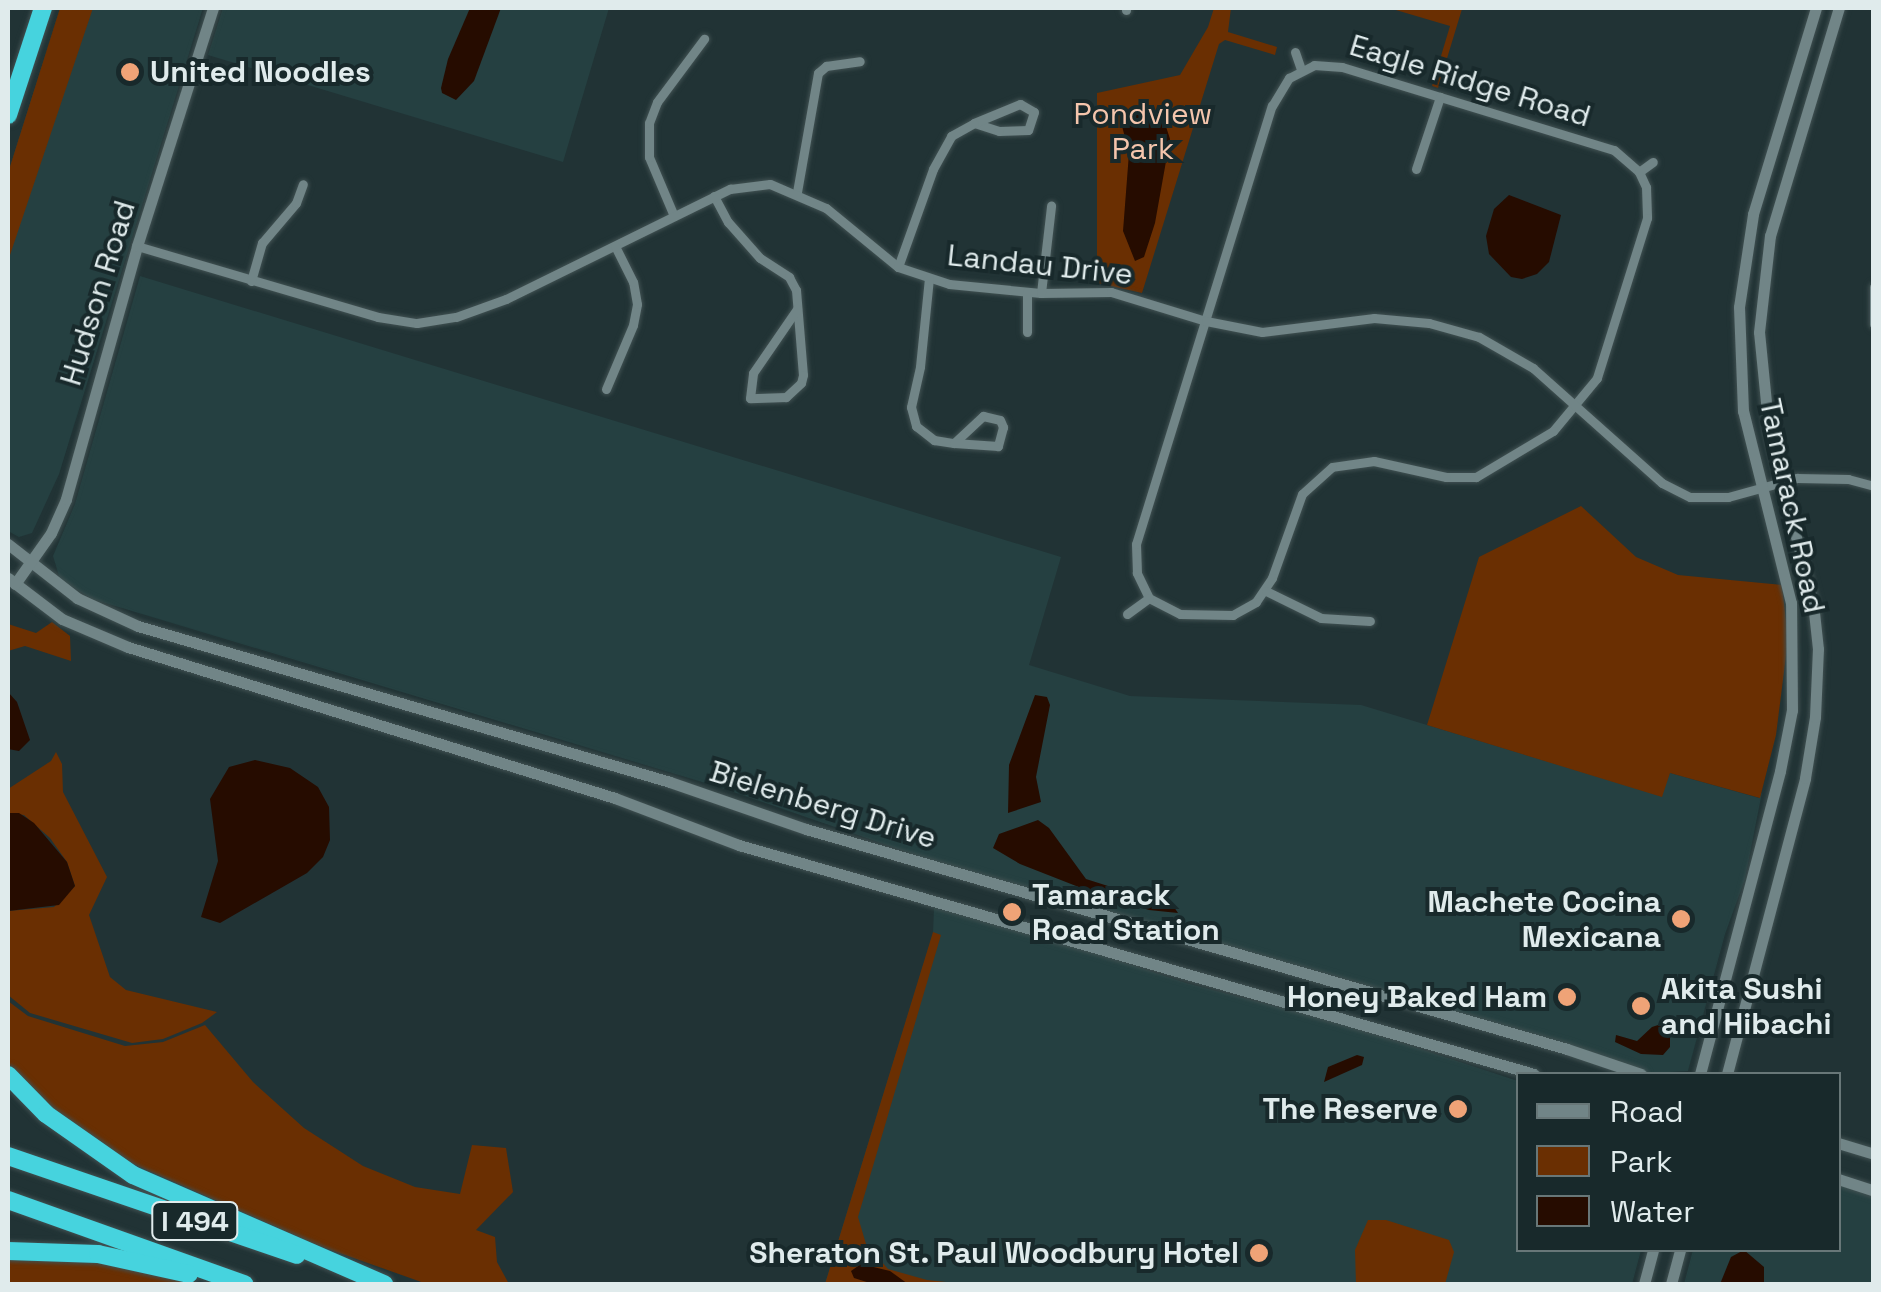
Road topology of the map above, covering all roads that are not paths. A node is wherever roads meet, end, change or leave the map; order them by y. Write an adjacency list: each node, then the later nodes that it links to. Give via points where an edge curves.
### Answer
1 (43, 8): 10 (highway)
2 (213, 8): 20 (street, Hudson Road)
3 (1816, 8): 37 (street, Tamarack Road, via 1753,214 1741,280 1740,389)
4 (1838, 8): 35 (street, Tamarack Road, via 1777,209 1762,282 1761,384)
5 (704, 39): 19 (street, via 649,122 649,157)
6 (1295, 52): 8 (street)
7 (860, 61): 16 (street, via 818,73)
8 (1302, 70): 9 (street, Eagle Ridge Road, via 1342,67); 29 (street, Eagle Ridge Road, via 1272,106)
9 (1440, 97): 13 (street); 14 (street, Eagle Ridge Road, via 1614,150)
10 (8, 116)
11 (974, 124): 11 (street, via 1020,104 1034,112 1028,130); 22 (street, via 951,136)
12 (1653, 162): 14 (street)
13 (1416, 169)
14 (1639, 172): 33 (street, via 1647,218 1605,356)
15 (303, 184): 24 (street, via 262,243)
16 (797, 192): 17 (street, Landau Drive, via 758,184); 22 (street, Landau Drive, via 840,217)
17 (714, 196): 19 (street, Landau Drive); 28 (street, via 760,258 789,277)
18 (1051, 206): 27 (street)
19 (674, 216): 21 (street, Landau Drive)
20 (138, 246): 24 (street, Landau Drive); 39 (street, Hudson Road, via 66,499)
21 (615, 246): 24 (street, Landau Drive, via 506,299 418,324); 32 (street, via 637,304)
22 (898, 267): 23 (street, Landau Drive)
23 (929, 278): 26 (street, Landau Drive); 34 (street, via 910,407 922,432)
24 (251, 281)
25 (1874, 287): 30 (street)
26 (1027, 292): 27 (street, Landau Drive); 31 (street)
27 (1041, 293): 29 (street, Landau Drive, via 1111,292)
28 (797, 309): 28 (street, via 753,373 750,398 786,396 801,383)
29 (1206, 321): 33 (street, Landau Drive, via 1262,332 1374,318 1429,322 1504,349); 42 (street, Eagle Ridge Road, via 1136,544 1137,573)
30 (1874, 324)
31 (1027, 332)
32 (606, 389)
33 (1578, 406): 37 (street, Landau Drive, via 1680,494 1714,499); 41 (street, via 1540,441 1476,477 1360,460 1322,473 1295,507)
34 (954, 443): 34 (street, via 998,446 1003,427 984,416)
35 (1782, 482): 36 (street, Landau Drive, via 1825,477); 37 (street, Landau Drive); 48 (street, Tamarack Road, via 1813,603 1815,716)
36 (1874, 486)
37 (1762, 487): 47 (street, Tamarack Road, via 1791,602 1792,710)
38 (8, 544): 39 (street, Bielenberg Drive)
39 (30, 564): 40 (street, Hudson Road); 46 (street, Bielenberg Drive, via 77,598 138,626)
40 (11, 581): 45 (street, Bielenberg Drive, via 62,619 106,639 362,723 615,798 739,845)
41 (1266, 592): 42 (street, via 1247,609 1216,618 1180,614); 44 (street, via 1321,618)
42 (1149, 598): 43 (street)
43 (1128, 614)
44 (1370, 621)
45 (1527, 1072)
46 (1635, 1072)
47 (1701, 1072)
48 (1728, 1072)
49 (8, 1075): 61 (highway, via 46,1114 133,1175)
50 (1841, 1144): 51 (street)
51 (1874, 1154)
52 (8, 1156): 61 (highway, I 494)
53 (1841, 1180): 54 (street)
54 (1874, 1191)
55 (8, 1200): 60 (highway, I 494)
56 (8, 1251): 59 (highway, via 98,1254)
57 (1652, 1252): 62 (street)
58 (1680, 1252): 63 (street)
59 (228, 1284)
60 (244, 1284)
61 (383, 1284)
62 (1644, 1284)
63 (1672, 1284)

